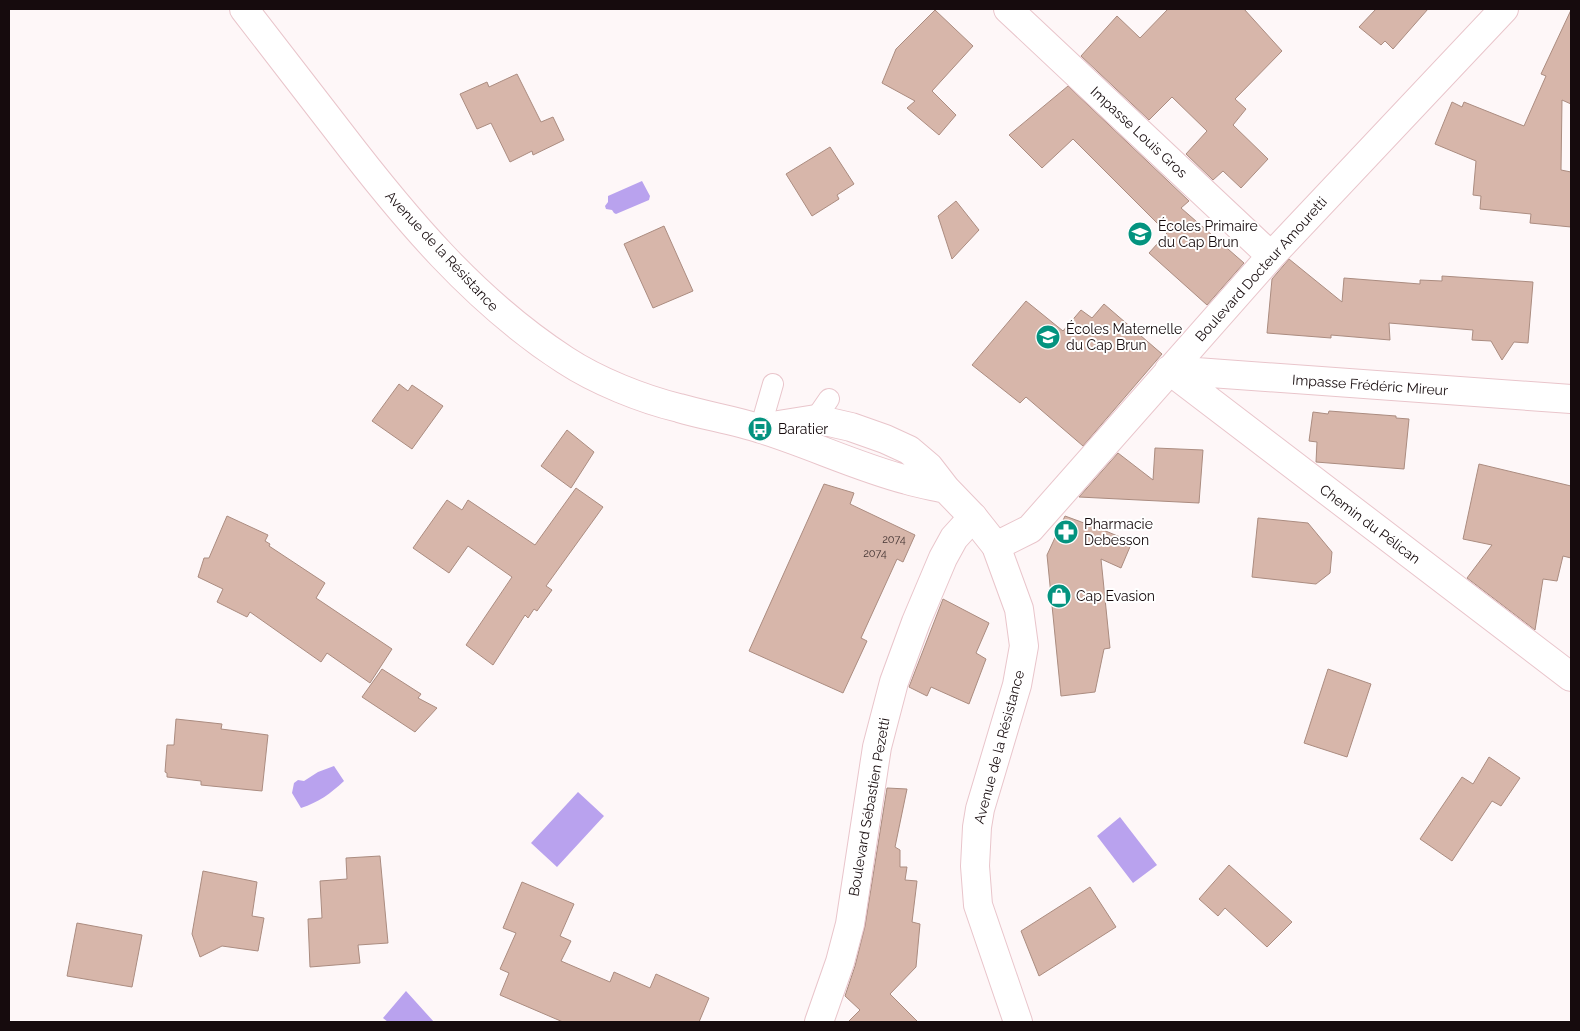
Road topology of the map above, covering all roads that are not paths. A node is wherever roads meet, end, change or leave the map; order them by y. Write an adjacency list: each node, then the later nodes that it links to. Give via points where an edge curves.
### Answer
1 (244, 9): 9 (street, Avenue de la Résistance, via 388,195 454,268 520,329 568,362 614,385 676,408)
2 (1008, 9): 4 (street, Impasse Louis Gros)
3 (1504, 9): 4 (street, Boulevard Docteur Amouretti)
4 (1270, 256): 5 (street, Boulevard Docteur Amouretti)
5 (1169, 370): 7 (street, Impasse Frédéric Mireur); 13 (street, Boulevard Docteur Amouretti, via 1030,529); 14 (street, Chemin du Pélican)
6 (773, 384): 9 (lane)
7 (1571, 399)
8 (823, 409): 9 (street, Avenue de la Résistance); 10 (lane, via 806,432); 11 (street, Avenue de la Résistance, via 851,427 909,450 929,467)
9 (760, 428): 10 (street, Avenue de la Résistance)
10 (791, 440): 11 (street, Avenue de la Résistance, via 906,480)
11 (946, 489): 12 (street, Avenue de la Résistance)
12 (972, 517): 13 (street, Avenue de la Résistance); 15 (street, Boulevard Sébastien Pezetti, via 954,538 944,558 894,682 876,756 850,924)
13 (996, 546): 16 (street, Avenue de la Résistance, via 1018,609 1024,646 1017,685 980,809 975,866 978,905)
14 (1571, 677)
15 (820, 1022)
16 (1018, 1022)

